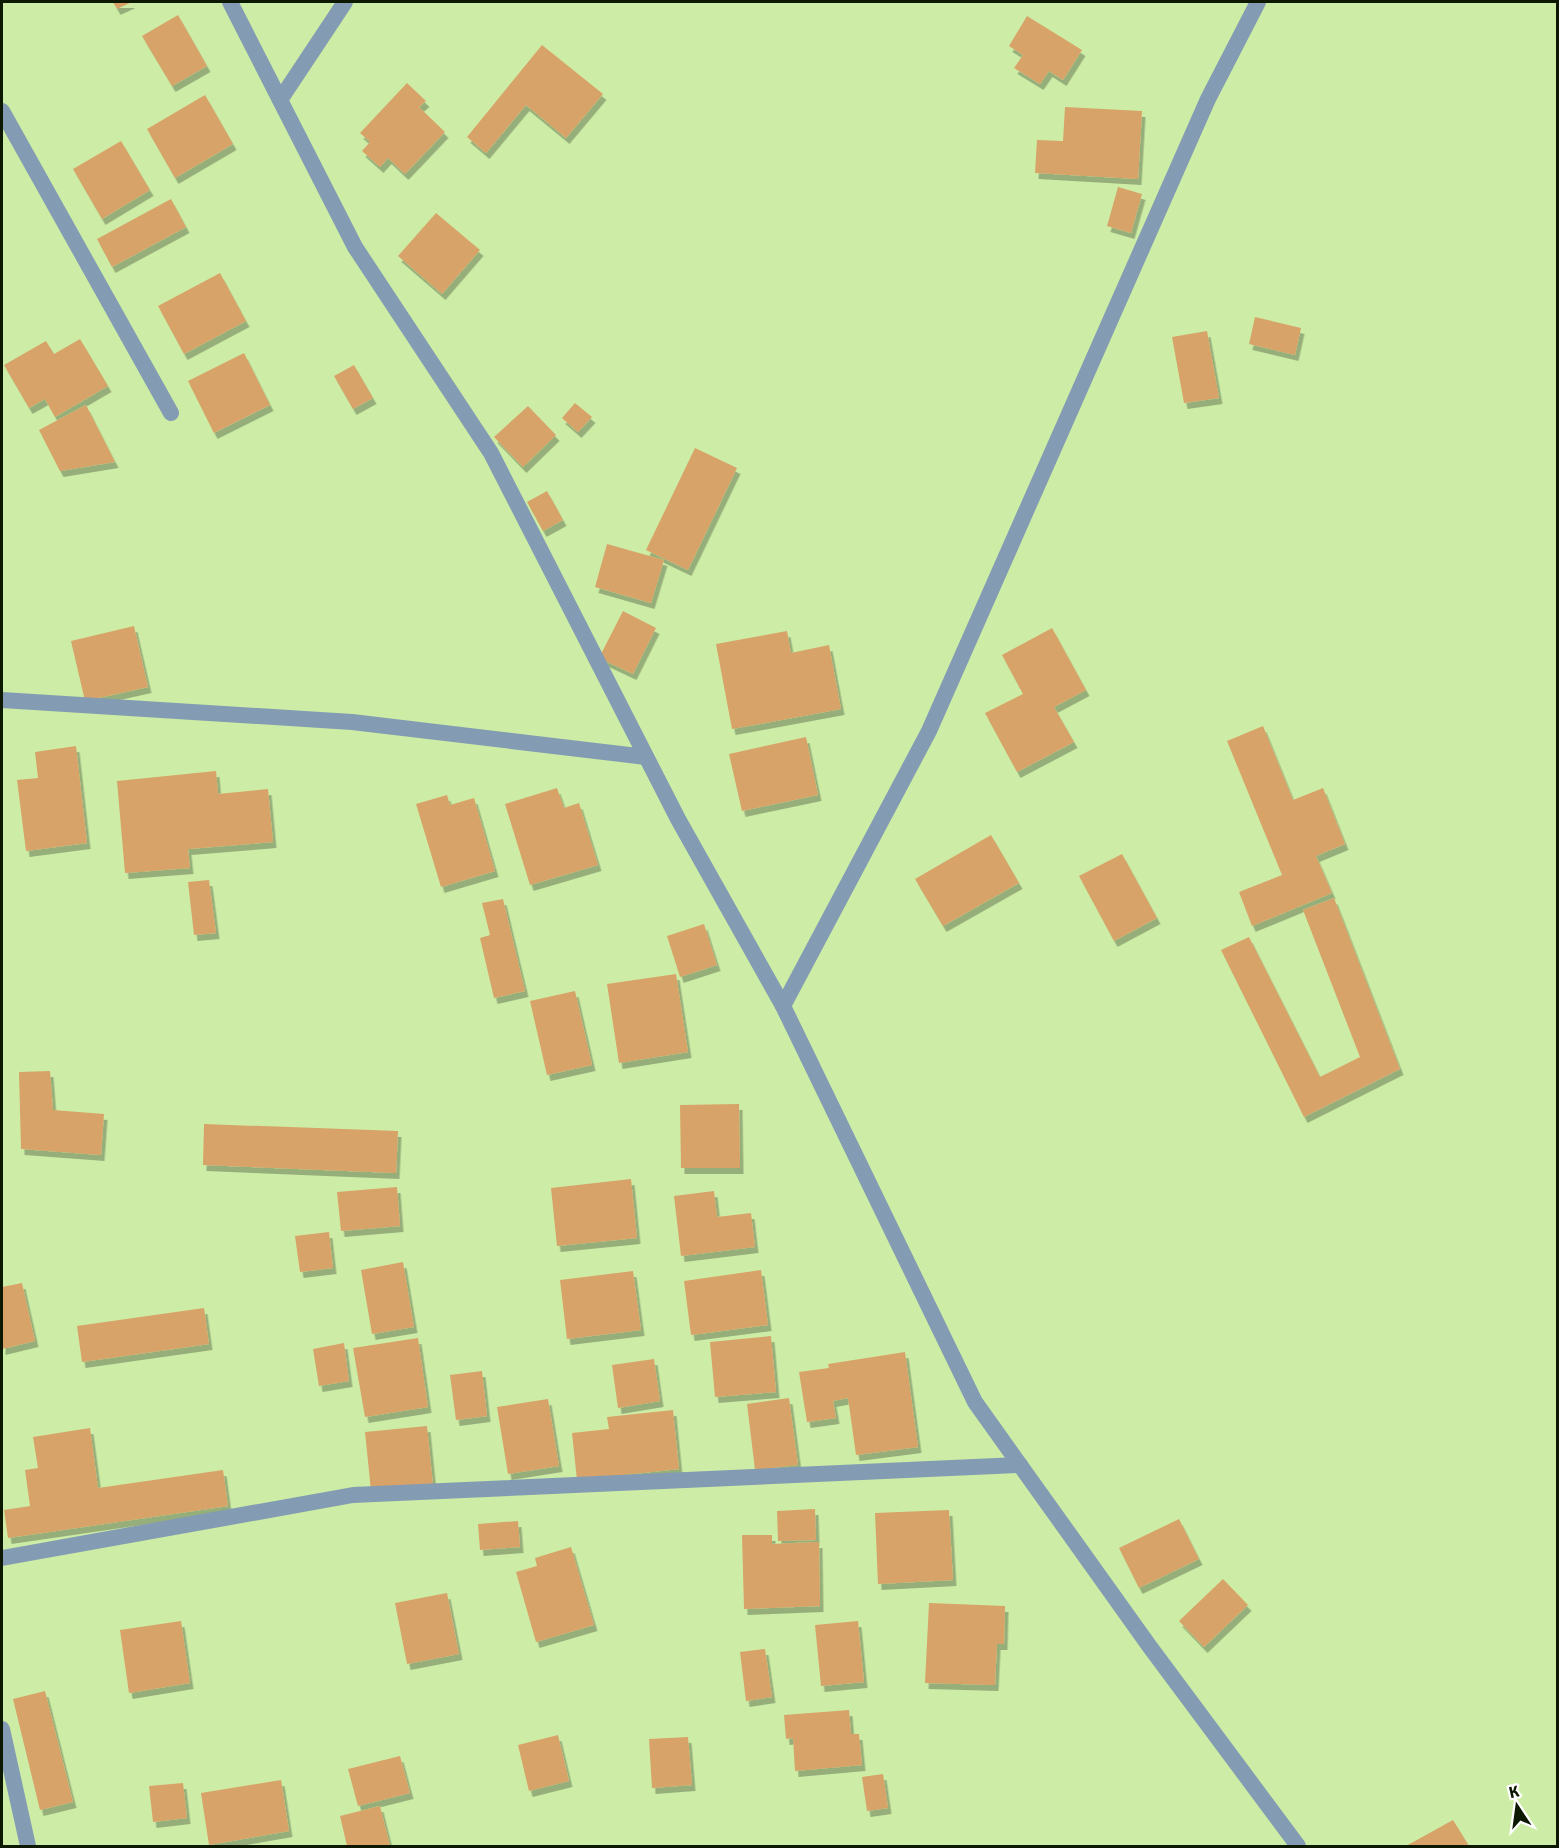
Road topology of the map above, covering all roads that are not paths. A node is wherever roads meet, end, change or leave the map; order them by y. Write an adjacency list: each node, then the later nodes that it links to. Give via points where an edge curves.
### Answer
1 (230, 2): 4 (street)
2 (345, 2): 4 (street)
3 (1258, 2): 9 (street, via 1209,99 929,731)
4 (280, 100): 8 (street, via 354,247 491,453)
5 (2, 111): 6 (street)
6 (171, 412)
7 (2, 700): 8 (street, via 352,722)
8 (646, 757): 9 (street)
9 (783, 1006): 10 (street, via 975,1402)
10 (1020, 1466): 11 (street, via 353,1495); 14 (street)
11 (2, 1558)
12 (2, 1730): 13 (street)
13 (27, 1846)
14 (1298, 1846)

